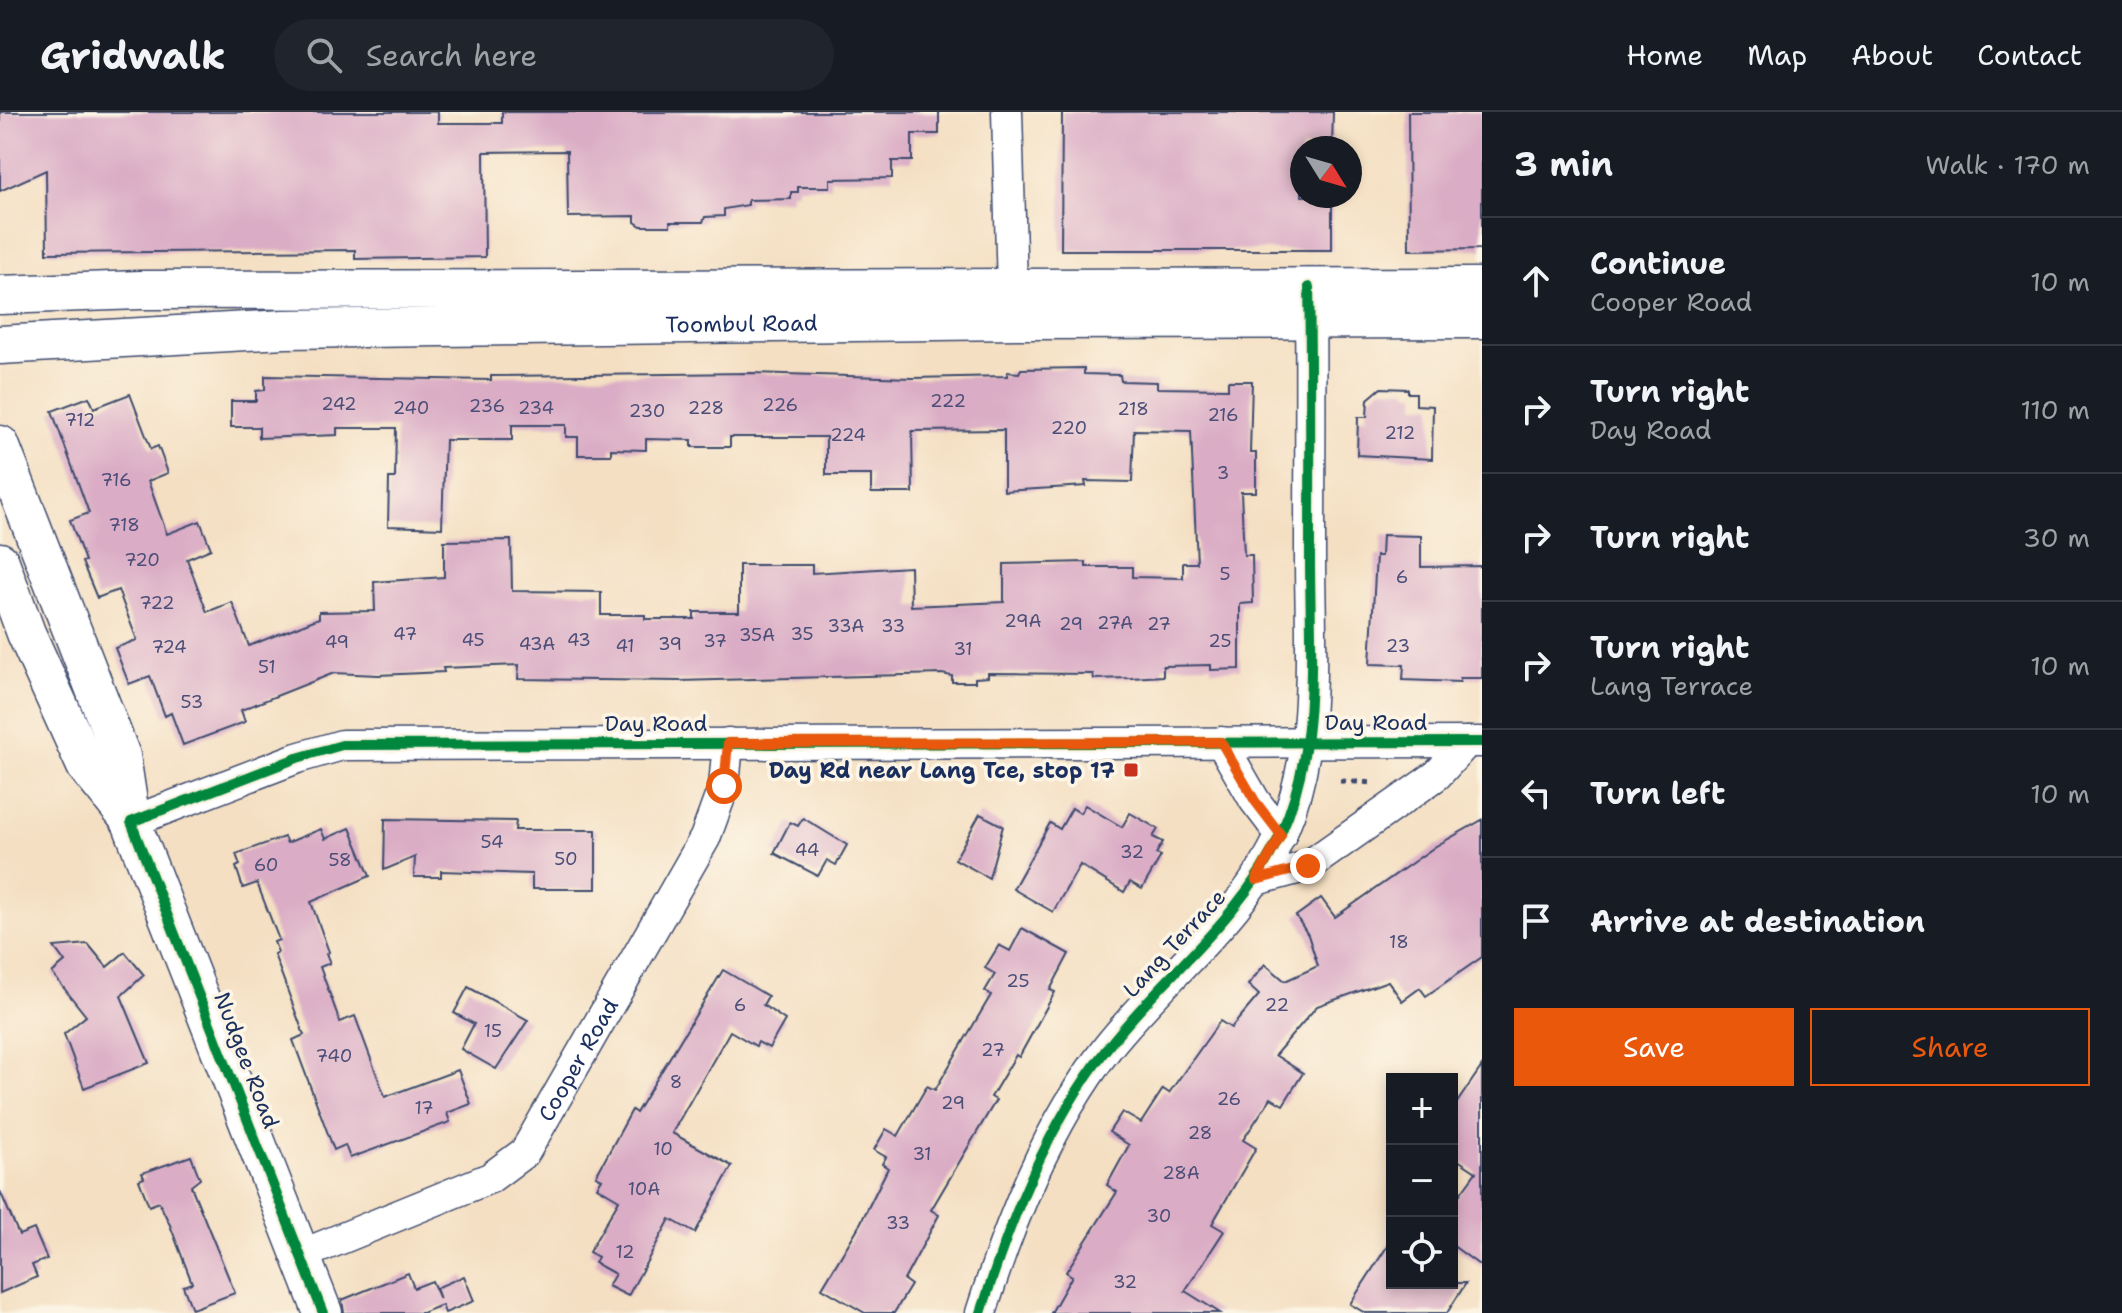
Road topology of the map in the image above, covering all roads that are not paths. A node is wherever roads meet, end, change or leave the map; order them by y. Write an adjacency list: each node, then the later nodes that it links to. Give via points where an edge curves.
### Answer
1 (1007, 112): 3 (street)
2 (1482, 287): 5 (main road, Toombul Road)
3 (1012, 288): 4 (main road, Toombul Road, via 140,290); 5 (main road, Toombul Road)
4 (0, 295)
5 (1310, 304): 6 (main road, Toombul Road); 7 (main road, Toombul Road, via 284,329); 11 (street, Lang Terrace)
6 (1482, 319)
7 (0, 345)
8 (0, 445): 14 (main road, Nudgee Road, via 121,756)
9 (0, 562): 14 (main road, Nudgee Road, via 86,766)
10 (1221, 742): 11 (street, Day Road); 13 (street, Day Road); 15 (street)
11 (1308, 742): 12 (street, Day Road); 15 (street, Lang Terrace)
12 (1474, 742): 16 (street, via 1437,775 1308,866)
13 (728, 743): 14 (street, Day Road, via 342,745); 17 (street, Cooper Road, via 724,786 705,838 525,1152 490,1178)
14 (131, 822): 17 (main road, Nudgee Road)
15 (1281, 835): 16 (street, Lang Terrace)
16 (1256, 880): 19 (street, Lang Terrace, via 1159,986 1085,1080 1023,1193)
17 (301, 1255): 18 (main road, Nudgee Road)
18 (323, 1313)
19 (981, 1313)

